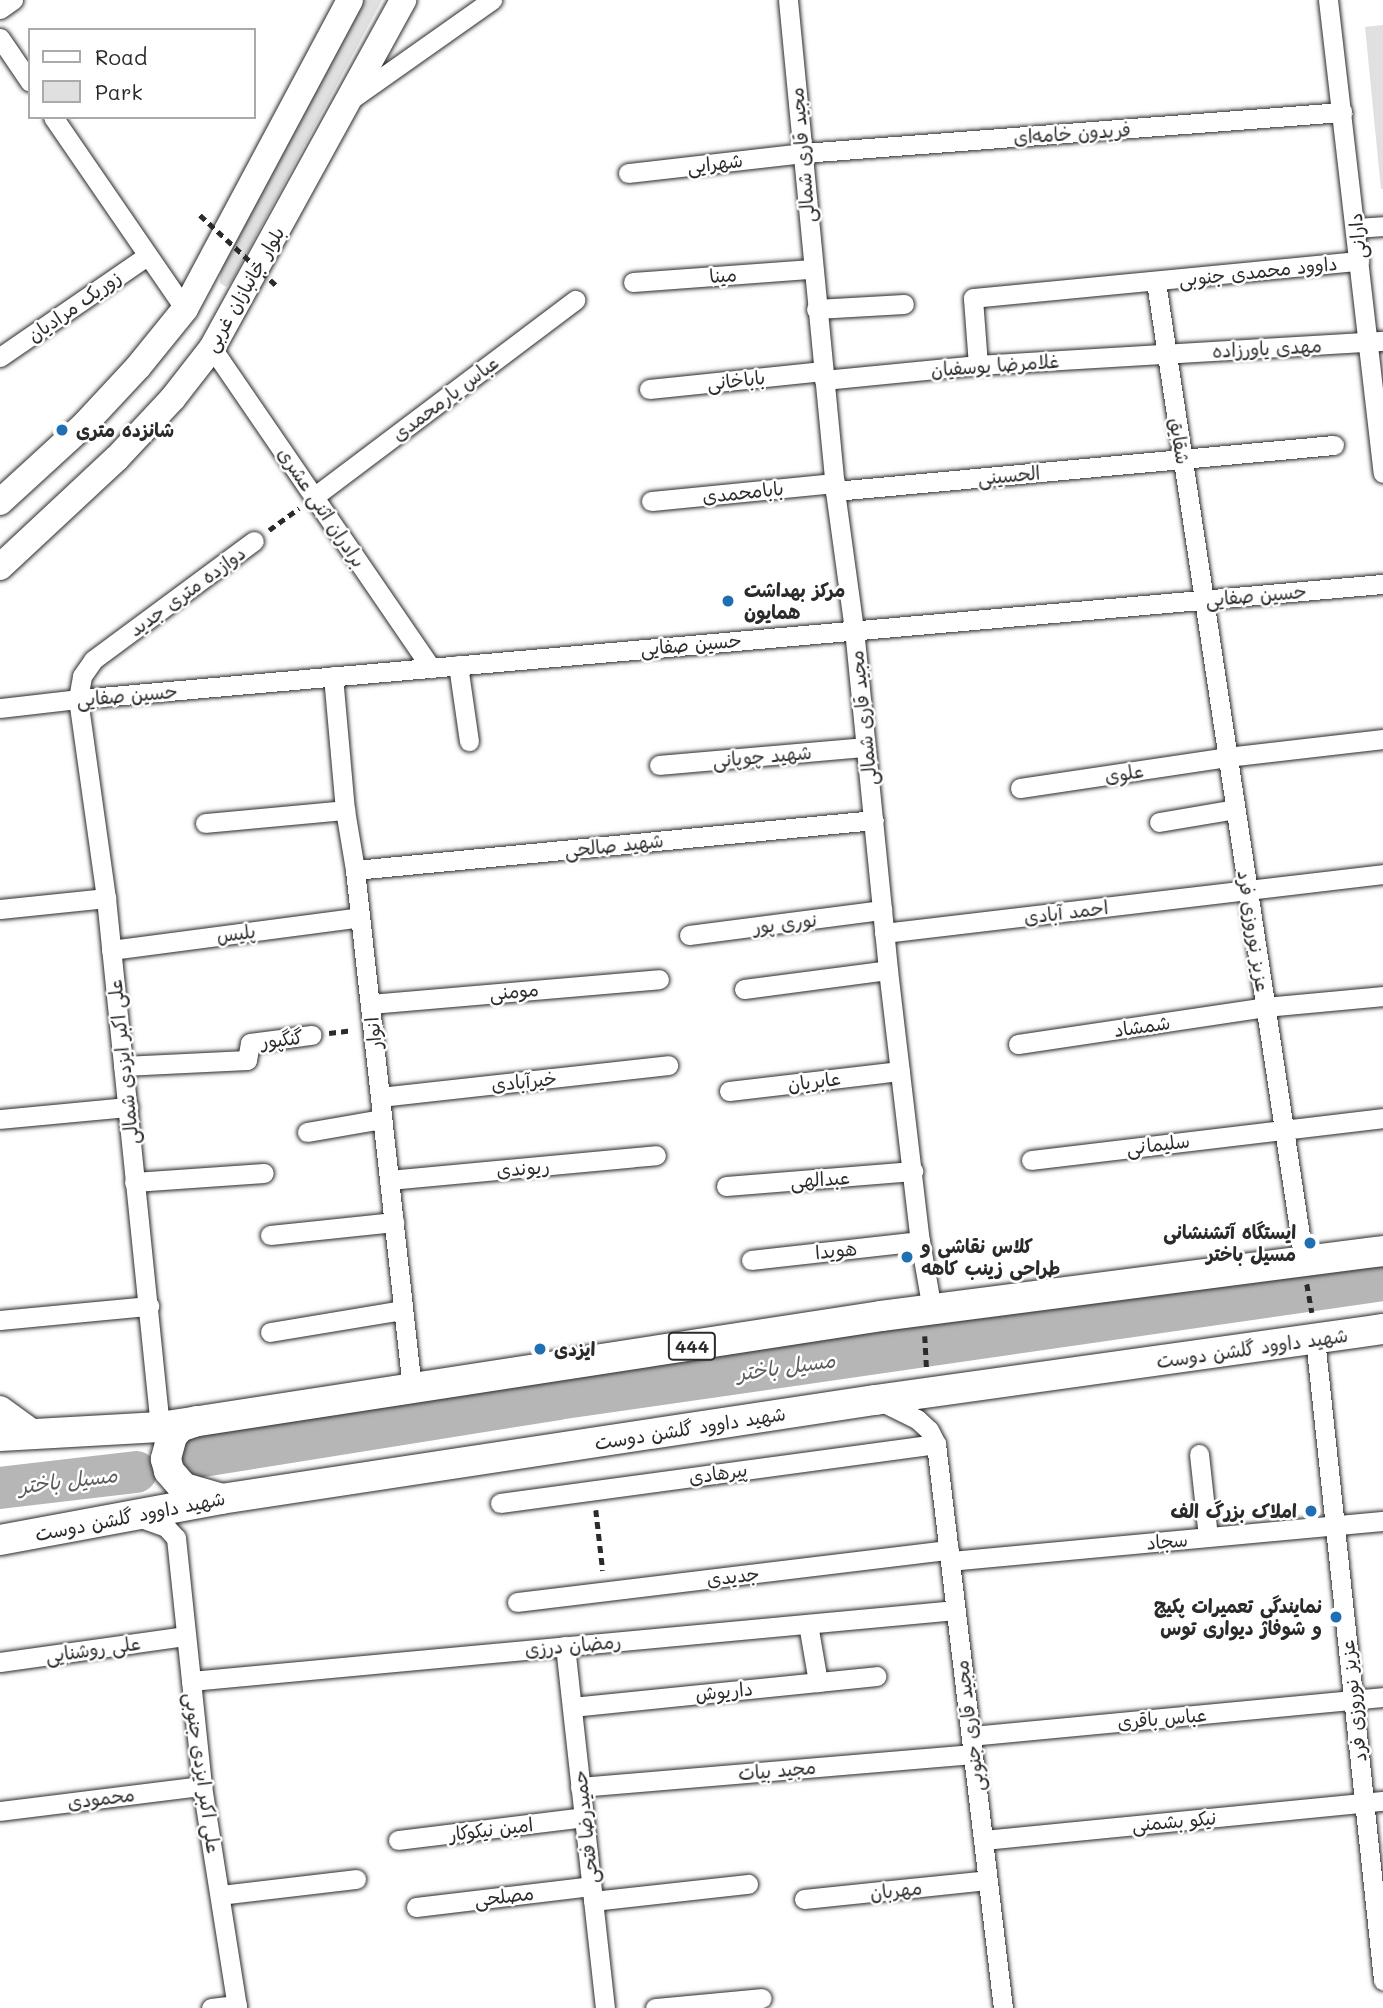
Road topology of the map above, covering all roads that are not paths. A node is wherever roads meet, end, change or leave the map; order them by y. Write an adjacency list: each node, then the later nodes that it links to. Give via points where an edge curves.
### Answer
1 (13, 0): 7 (street)
2 (350, 0): 24 (main road)
3 (403, 0): 10 (main road, بلوار جانبازان غربی)
4 (492, 0): 10 (street)
5 (788, 0): 13 (street, مجید قاری شمالی)
6 (1328, 0): 11 (street, دارانی)
7 (0, 9)
8 (0, 38): 9 (street)
9 (28, 79)
10 (349, 101): 27 (main road, بلوار جانبازان غربی)
11 (1342, 113): 13 (street, فریدون خامه‌ای); 16 (street, دارانی)
12 (55, 119): 17 (street)
13 (803, 153): 14 (street, شهرایی); 19 (street, مجید قاری شمالی)
14 (628, 173)
15 (1383, 226): 16 (street)
16 (1356, 228): 18 (street, دارانی)
17 (147, 256): 24 (street); 29 (street, زوریک مرادیان)
18 (1359, 261): 21 (street, داوود محمدی جنوبی); 26 (street, دارانی)
19 (812, 269): 20 (street, مینا); 25 (street, مجید قاری شمالی)
20 (634, 282)
21 (1156, 282): 28 (street, شقایق); 30 (street, داوود محمدی جنوبی, via 973,298)
22 (575, 300): 38 (street, عباس یارمحمدی)
23 (904, 304): 25 (street)
24 (185, 309): 27 (main road); 40 (main road, via 84,425)
25 (816, 309): 31 (street, مجید قاری شمالی)
26 (1376, 342): 28 (street, مهدی یاورزاده); 33 (street, دارانی)
27 (212, 348): 38 (street, برادران اثنی عشری); 42 (main road, بلوار جانبازان غربی, via 117,458)
28 (1166, 354): 30 (street, غلامرضا یوسفیان); 35 (street, شقایق)
29 (0, 357)
30 (978, 365): 31 (street, غلامرضا یوسفیان)
31 (824, 376): 32 (street, باباخانی); 37 (street, مجید قاری شمالی)
32 (649, 389)
33 (1380, 420): 36 (street, دارانی)
34 (1334, 445): 35 (street, الحسینی)
35 (1182, 458): 37 (street, الحسینی); 44 (street, شقایق)
36 (1383, 473)
37 (835, 487): 39 (street, بابامحمدی); 45 (street, مجید قاری شمالی)
38 (315, 496): 47 (street, برادران اثنی عشری)
39 (652, 501)
40 (0, 502)
41 (254, 541): 49 (street, دوازده متری جدید, via 93,660 82,676)
42 (0, 566)
43 (1383, 583): 44 (street, حسین صفایی)
44 (1204, 599): 45 (street, حسین صفایی); 54 (street, عزیز نوروزی فرد)
45 (854, 629): 46 (street, حسین صفایی); 53 (street, مجید قاری شمالی)
46 (458, 666): 47 (street, حسین صفایی); 52 (street)
47 (431, 668): 48 (street, حسین صفایی)
48 (333, 676): 49 (street, حسین صفایی); 58 (street, انوار)
49 (78, 699): 50 (street, حسین صفایی); 65 (street, علی اکبر ایزدی شمالی)
50 (0, 708)
51 (1383, 739): 54 (street, علوی)
52 (469, 741)
53 (865, 747): 55 (street, شهید چوپانی); 59 (street, مجید قاری شمالی)
54 (1227, 757): 56 (street, علوی); 57 (street, عزیز نوروزی فرد)
55 (659, 765)
56 (1020, 788)
57 (1235, 809): 60 (street); 64 (street, عزیز نوروزی فرد)
58 (345, 810): 61 (street); 62 (street, انوار)
59 (874, 820): 62 (street, شهید صالحی); 67 (street, مجید قاری شمالی)
60 (1159, 822)
61 (205, 823)
62 (355, 870): 68 (street, انوار)
63 (1383, 874): 64 (street, احمد آبادی)
64 (1248, 891): 69 (street, احمد آبادی); 77 (street, عزیز نوروزی فرد)
65 (106, 898): 66 (street); 71 (street, علی اکبر ایزدی شمالی)
66 (0, 909)
67 (882, 910): 69 (street, مجید قاری شمالی); 70 (street, نوری پور)
68 (360, 917): 71 (street, پلیس); 76 (street, انوار)
69 (884, 933): 72 (street, مجید قاری شمالی)
70 (689, 935)
71 (111, 950): 81 (street, علی اکبر ایزدی شمالی)
72 (888, 970): 74 (street); 82 (street, مجید قاری شمالی)
73 (659, 979): 76 (street, مومنی)
74 (744, 989)
75 (1383, 996): 77 (street, شمشاد)
76 (370, 1004): 84 (street, انوار)
77 (1265, 1007): 79 (street, شمشاد); 89 (street, عزیز نوروزی فرد)
78 (311, 1035): 81 (street, گنگپور, via 250,1043 247,1060)
79 (1018, 1044)
80 (668, 1065): 84 (street, خیرآبادی)
81 (123, 1066): 85 (street, علی اکبر ایزدی شمالی)
82 (900, 1071): 83 (street, عابریان); 93 (street, مجید قاری شمالی)
83 (729, 1091)
84 (380, 1097): 88 (street, انوار)
85 (128, 1107): 87 (street); 96 (street, علی اکبر ایزدی شمالی)
86 (1383, 1118): 89 (street, سلیمانی)
87 (0, 1119)
88 (382, 1119): 90 (street); 95 (street, انوار)
89 (1284, 1129): 92 (street, سلیمانی); 103 (street, عزیز نوروزی فرد)
90 (307, 1132)
91 (656, 1155): 95 (street, ریوندی)
92 (1031, 1160)
93 (914, 1171): 97 (street, عبدالهی); 100 (street, مجید قاری شمالی)
94 (264, 1173): 96 (street)
95 (389, 1180): 98 (street, انوار)
96 (134, 1182): 104 (street, علی اکبر ایزدی شمالی)
97 (726, 1186)
98 (394, 1222): 99 (street); 105 (street, انوار)
99 (270, 1235)
100 (920, 1241): 102 (street, هویدا); 107 (street, مجید قاری شمالی)
101 (1383, 1251): 103 (main road, 444)
102 (751, 1260)
103 (1305, 1270): 107 (main road, 444)
104 (149, 1306): 106 (street); 115 (street, علی اکبر ایزدی شمالی)
105 (404, 1310): 109 (street); 111 (street, انوار)
106 (0, 1320)
107 (929, 1322): 111 (main road, 444)
108 (1383, 1329): 110 (main road, شهید داوود گلشن دوست)
109 (270, 1332)
110 (1315, 1339): 112 (main road, شهید داوود گلشن دوست); 124 (street, عزیز نوروزی فرد)
111 (412, 1389): 114 (main road, 444)
112 (875, 1400): 118 (street, via 917,1419); 120 (main road, شهید داوود گلشن دوست)
113 (0, 1409): 116 (main road)
114 (197, 1420): 115 (main road, 444); 120 (main road, via 172,1436 166,1459 169,1471 184,1488)
115 (160, 1427): 116 (main road, 444)
116 (33, 1433): 117 (main road, 444)
117 (0, 1436)
118 (936, 1444): 121 (street, پیرهادی); 127 (street, مجید قاری جنوبی)
119 (1199, 1454): 125 (street)
120 (221, 1499): 123 (main road, شهید داوود گلشن دوست)
121 (500, 1503)
122 (1383, 1521): 124 (street, سجاد)
123 (106, 1523): 126 (main road, شهید داوود گلشن دوست); 131 (street, علی اکبر ایزدی جنوبی, via 145,1519 166,1527 176,1538)
124 (1335, 1526): 125 (street, سجاد); 138 (street, عزیز نوروزی فرد)
125 (1208, 1537): 127 (street, سجاد)
126 (0, 1540)
127 (950, 1555): 128 (street, جدیدی); 129 (street, مجید قاری جنوبی)
128 (517, 1602)
129 (956, 1610): 130 (street, رمضان درزی); 140 (street, مجید قاری جنوبی)
130 (808, 1624): 132 (street, رمضان درزی); 136 (street)
131 (186, 1636): 133 (street, علی روشنایی); 135 (street, علی اکبر ایزدی جنوبی)
132 (565, 1646): 135 (street, رمضان درزی); 139 (street, حمیدرضا فتحی)
133 (0, 1662)
134 (876, 1676): 136 (street, داریوش)
135 (191, 1681): 141 (street, علی اکبر ایزدی جنوبی)
136 (818, 1682): 139 (street, داریوش)
137 (1383, 1697): 138 (street, عباس باقری)
138 (1353, 1700): 140 (street, عباس باقری); 143 (street, عزیز نوروزی فرد)
139 (572, 1707): 142 (street, حمیدرضا فتحی)
140 (972, 1745): 142 (street, مجید بیات); 147 (street, مجید قاری جنوبی)
141 (202, 1786): 144 (street, محمودی); 152 (street, علی اکبر ایزدی جنوبی)
142 (580, 1787): 145 (street, حمیدرضا فتحی)
143 (1374, 1802): 147 (street, نیکو بشمنی); 155 (street, عزیز نوروزی فرد)
144 (0, 1811)
145 (584, 1817): 146 (street, امین نیکوکار); 151 (street, حمیدرضا فتحی)
146 (398, 1840)
147 (983, 1840): 149 (street, مجید قاری جنوبی)
148 (356, 1879): 152 (street)
149 (987, 1880): 153 (street, مهربان); 161 (street, مجید قاری جنوبی)
150 (748, 1884): 151 (street, مصلحی)
151 (592, 1893): 154 (street, مصلحی); 159 (street, حمیدرضا فتحی)
152 (220, 1895): 157 (street, علی اکبر ایزدی جنوبی)
153 (804, 1899)
154 (416, 1907)
155 (1383, 1980)
156 (762, 1998): 160 (street)
157 (237, 2007): 158 (street)
158 (211, 2008)
159 (605, 2008)
160 (655, 2008)
161 (1003, 2008)

